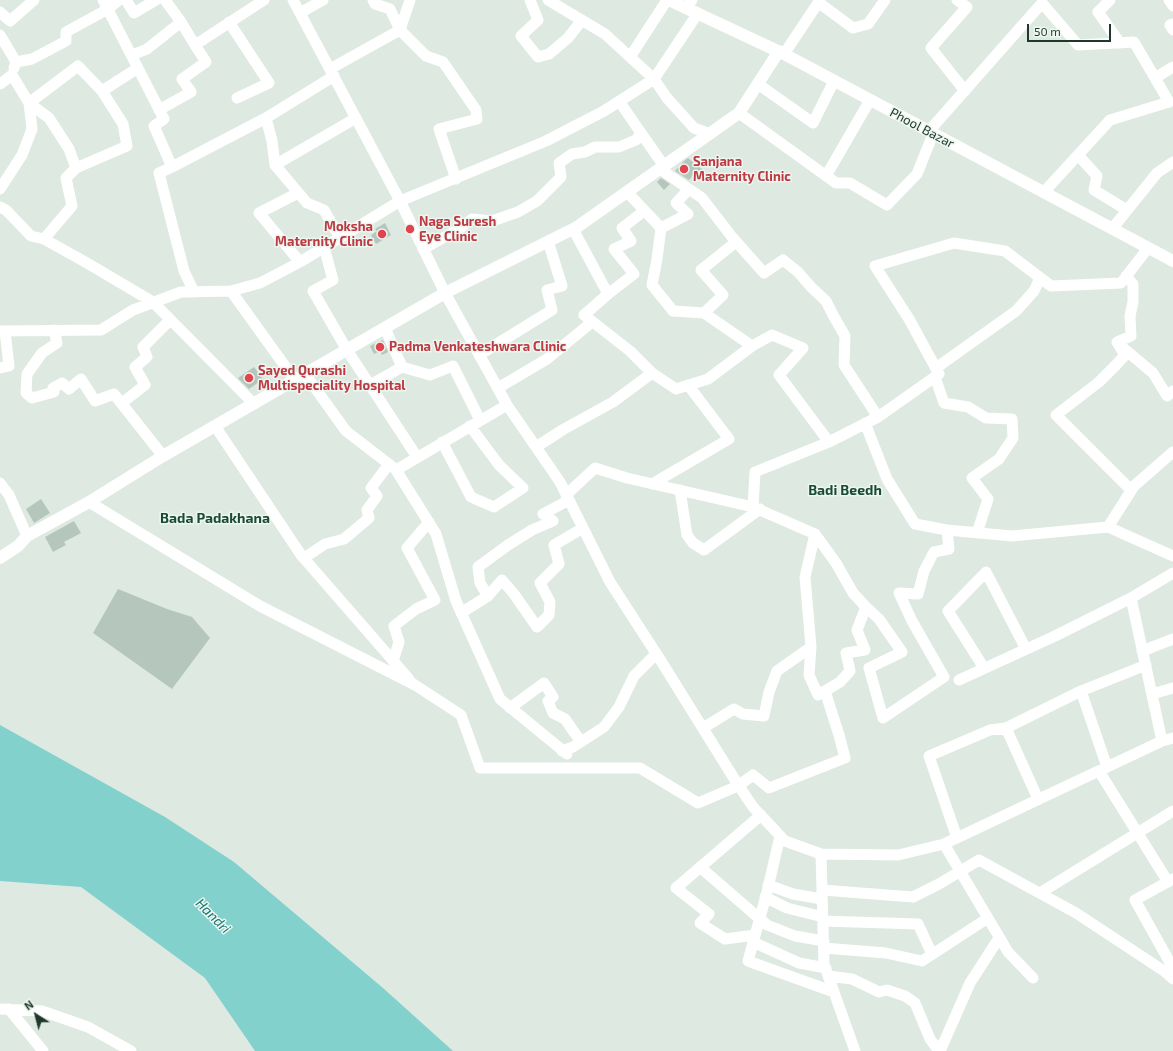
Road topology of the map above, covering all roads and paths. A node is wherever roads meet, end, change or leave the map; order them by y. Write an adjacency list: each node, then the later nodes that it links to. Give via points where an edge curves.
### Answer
1 (34, 0): 24 (street, via 10,21)
2 (119, 0): 20 (street)
3 (126, 0): 4 (street, via 134,13)
4 (156, 0)
5 (165, 0): 28 (street)
6 (264, 0): 29 (street)
7 (293, 0): 25 (street)
8 (323, 0): 25 (street)
9 (373, 0): 31 (street, via 376,4 390,9)
10 (410, 0): 31 (street)
11 (530, 0): 27 (street, via 538,20 521,36 538,57 549,54 568,38)
12 (548, 0): 27 (street)
13 (668, 0): 21 (street, Phool Bazar); 38 (street)
14 (885, 0): 18 (street, via 868,24 853,28)
15 (958, 0): 22 (street)
16 (1110, 0): 34 (street, via 1098,12)
17 (1169, 0): 23 (street)
18 (819, 1): 36 (street)
19 (1044, 2): 34 (street, via 1078,45); 50 (street)
20 (105, 4): 37 (street); 39 (street, via 66,32 66,42 32,59)
21 (689, 4): 26 (street, Phool Bazar)
22 (970, 4): 50 (street, via 931,48)
23 (1173, 6)
24 (0, 12)
25 (300, 13): 42 (street)
26 (698, 13): 36 (street, Phool Bazar); 45 (street)
27 (582, 20): 38 (street, via 605,34)
28 (181, 22): 35 (street); 37 (street, via 147,49)
29 (229, 22): 35 (street); 51 (street, via 269,83)
30 (1173, 24): 32 (street, via 1170,26)
31 (400, 30): 42 (street); 69 (street, via 426,56 443,62 476,110 477,119 439,129)
32 (1173, 30)
33 (0, 36): 39 (street)
34 (1120, 43): 44 (street, via 1134,42)
35 (195, 45): 55 (street, via 206,62 182,79 191,92)
36 (782, 53): 46 (street, Phool Bazar); 48 (street)
37 (132, 56): 41 (street)
38 (630, 57): 45 (street)
39 (16, 62): 43 (street)
40 (1173, 67): 44 (street)
41 (138, 68): 49 (street); 55 (street)
42 (332, 73): 57 (street); 58 (street)
43 (12, 75): 47 (street); 54 (street)
44 (1155, 78): 62 (street, via 1169,102 1110,120)
45 (654, 79): 53 (street); 61 (street, via 694,128)
46 (834, 81): 48 (street, via 813,123); 52 (street, Phool Bazar)
47 (0, 84)
48 (758, 84): 56 (street)
49 (102, 91): 54 (street, via 78,66); 67 (street, via 123,124 127,146)
50 (965, 91): 59 (street)
51 (237, 98)
52 (870, 100): 59 (street, Phool Bazar); 68 (street)
53 (619, 101): 60 (street); 69 (street, via 546,141)
54 (29, 103): 67 (street, via 49,118 69,149); 70 (street, via 32,129 22,155)
55 (159, 110): 65 (street, via 164,119 154,126)
56 (739, 113): 61 (street); 68 (street)
57 (266, 118): 64 (street); 65 (street)
58 (356, 118): 64 (street); 75 (street)
59 (931, 132): 68 (street, via 917,174 887,205 850,183 836,183); 73 (street, Phool Bazar)
60 (641, 133): 66 (street); 89 (street, via 636,140 619,147 595,146 585,152 572,154 559,163 561,177 538,202 492,221 472,219)
61 (710, 134): 66 (street)
62 (1078, 155): 73 (street); 77 (street, via 1097,176 1094,190)
63 (1173, 162): 77 (street, via 1157,173)
64 (275, 165): 74 (street)
65 (172, 167): 95 (street, via 159,173 184,271)
66 (662, 167): 71 (street); 72 (street)
67 (76, 168): 84 (street, via 66,178 72,206)
68 (826, 176)
69 (456, 179): 75 (street)
70 (0, 189)
71 (689, 189): 80 (street, via 676,203 688,214); 86 (street, via 702,198)
72 (627, 192): 78 (street); 81 (street)
73 (1044, 192): 82 (street, Phool Bazar)
74 (298, 193): 83 (street, via 307,203 324,210); 91 (street, via 259,213)
75 (400, 200): 83 (street); 89 (street)
76 (3, 208): 79 (street); 84 (street, via 31,236)
77 (1127, 210): 82 (street)
78 (644, 211): 80 (street); 97 (street, via 622,228 631,241 614,249 634,274)
79 (0, 220)
80 (660, 228): 99 (street, via 652,285 673,311)
81 (573, 229): 85 (street); 97 (street)
82 (1112, 229): 88 (street, Phool Bazar)
83 (340, 238): 87 (street)
84 (44, 240): 98 (street)
85 (548, 241): 96 (street); 108 (street, via 562,286 547,290 552,310)
86 (736, 242): 99 (street, via 701,270 723,295); 121 (street, via 764,273 783,260 826,301 845,336 844,365)
87 (324, 247): 91 (street); 107 (street, via 332,280 313,291)
88 (1148, 248): 90 (street, Phool Bazar); 92 (street)
89 (423, 249): 96 (street)
90 (1172, 257)
91 (300, 262): 94 (street, via 260,283)
92 (1126, 276): 93 (street, via 1121,283 1051,286); 105 (street, via 1133,284 1131,336)
93 (1040, 278): 111 (street, via 1034,291 1016,311); 111 (street, via 1005,251 954,243 875,266 909,319)
94 (230, 291): 95 (street); 113 (street)
95 (194, 292): 98 (street, via 181,292)
96 (445, 293): 102 (street); 108 (street)
97 (608, 294): 101 (street, via 584,315)
98 (153, 302): 100 (street); 103 (street, via 133,310 101,330)
99 (704, 313): 106 (street)
100 (170, 320): 118 (street, via 142,347 147,357 135,366 145,385); 119 (street)
101 (592, 322): 112 (street); 116 (street, via 547,359)
102 (385, 328): 107 (street); 109 (street)
103 (54, 330): 104 (street); 118 (street, via 57,343 42,354 27,374 26,393 32,398 54,392 53,388 62,383 68,389 81,379 95,400 114,394)
104 (3, 331): 110 (street, via 9,366)
105 (1117, 342): 117 (street, via 1153,373 1167,396); 136 (street, via 1125,355 1099,382 1056,415)
106 (752, 346): 115 (street, via 708,379); 127 (street, via 772,335 803,348 779,375)
107 (347, 350): 113 (street); 114 (street)
108 (479, 355): 116 (street)
109 (402, 367): 114 (street); 122 (street, via 430,375 453,366)
110 (0, 368)
111 (935, 372): 121 (street); 144 (street, via 944,403 968,407 986,418 1012,419 1013,438 999,459 972,478 988,499)
112 (652, 373): 115 (street, via 676,389); 128 (street, via 613,402)
113 (300, 377): 119 (street); 132 (street, via 346,431)
114 (370, 385): 131 (street)
115 (688, 386): 134 (street, via 729,439)
116 (498, 388): 120 (street)
117 (1173, 391)
118 (122, 403): 130 (street)
119 (254, 404): 124 (street)
120 (507, 405): 122 (street); 128 (street)
121 (878, 416): 123 (street)
122 (480, 420): 125 (street)
123 (865, 423): 127 (street); 143 (street, via 887,479 914,524)
124 (215, 426): 130 (street); 149 (street)
125 (470, 426): 126 (street); 126 (street, via 499,465 523,488 494,507 471,497)
126 (442, 442): 131 (street)
127 (829, 442): 139 (street, via 755,472)
128 (536, 447): 137 (street)
129 (1173, 452): 136 (street)
130 (163, 456): 138 (street)
131 (417, 457): 132 (street)
132 (393, 467): 140 (street); 149 (street, via 371,488 377,496 367,510 369,518 344,539 325,544)
133 (0, 483): 146 (street, via 9,496)
134 (652, 484): 135 (street); 137 (street, via 595,468)
135 (680, 490): 139 (street); 139 (street, via 687,535 693,543 704,550)
136 (1132, 490): 141 (street)
137 (567, 497): 142 (street); 151 (street, via 543,514 553,521 532,530 478,567 480,583)
138 (89, 502): 146 (street); 164 (street, via 260,606)
139 (756, 508): 145 (street)
140 (429, 522): 154 (street, via 436,534 456,601); 160 (street, via 407,548 435,600 416,609 394,626 399,642)
141 (1108, 527): 144 (street, via 1012,536); 147 (street)
142 (583, 528): 151 (street, via 554,545 559,564 540,583 550,602 549,615 536,627 502,580); 159 (street, via 610,582)
143 (947, 530): 144 (street); 153 (street, via 949,549 934,552 924,571 918,594 899,593 944,677 883,718 869,668 902,652 879,619)
144 (977, 533)
145 (816, 534): 153 (street, via 853,593); 156 (street, via 805,577)
146 (27, 536): 148 (street, via 18,546)
147 (1173, 556)
148 (0, 558)
149 (304, 558): 160 (street)
150 (1173, 573): 152 (street)
151 (488, 596): 154 (street)
152 (1131, 598): 157 (street); 158 (street)
153 (866, 608): 166 (street, via 857,630 865,650 846,653 850,671 840,682)
154 (462, 612): 169 (street, via 500,699)
155 (1173, 639): 158 (street)
156 (811, 647): 166 (street, via 809,675 818,695); 170 (street, via 777,671 764,716 743,714 734,709)
157 (1026, 649): 162 (street); 162 (street, via 986,572 948,611)
158 (1142, 651): 161 (street)
159 (656, 654): 170 (street); 173 (street, via 634,676 620,707 604,727)
160 (393, 661): 164 (street)
161 (1146, 665): 167 (street); 168 (street)
162 (984, 668): 163 (street)
163 (959, 680)
164 (415, 685): 175 (street, via 461,715 480,768 640,768 698,802)
165 (1173, 688): 168 (street)
166 (825, 691): 175 (street, via 845,758 768,788 753,775)
167 (1081, 691): 171 (street); 174 (street)
168 (1152, 694): 172 (street)
169 (510, 708): 173 (street, via 565,753); 173 (street, via 544,683 553,697 548,701 553,712 565,719)
170 (703, 728): 175 (street)
171 (1006, 728): 176 (street); 181 (street, via 990,730 928,756)
172 (1168, 739): 174 (street)
173 (581, 742)
174 (1103, 769): 176 (street); 179 (street)
175 (738, 786): 178 (street)
176 (1038, 799): 181 (street)
177 (1173, 811): 179 (street)
178 (761, 816): 180 (street); 184 (street)
179 (1137, 833): 186 (street); 189 (street)
180 (780, 836): 183 (street, via 785,841); 187 (street)
181 (957, 838): 182 (street)
182 (944, 844): 183 (street, via 898,855); 185 (street)
183 (821, 854): 188 (street)
184 (700, 868): 192 (street); 195 (street, via 676,888 709,914 700,923 725,939)
185 (960, 871): 188 (street, via 913,897); 189 (street, via 979,860); 191 (street)
186 (1170, 881): 198 (street, via 1135,900)
187 (768, 885): 188 (street, via 794,894); 190 (street)
188 (822, 894): 193 (street)
189 (1040, 894): 201 (street, via 1076,913)
190 (765, 897): 192 (street); 193 (street, via 787,908)
191 (988, 918): 194 (street); 197 (street)
192 (760, 919): 195 (street); 196 (street, via 767,925 795,936)
193 (823, 919): 196 (street); 197 (street, via 918,924)
194 (999, 938): 200 (street, via 1008,952); 207 (street, via 970,983)
195 (754, 939): 199 (street, via 799,963); 202 (street, via 748,961)
196 (824, 944): 197 (street, via 922,961); 199 (street)
197 (932, 954)
198 (1173, 968)
199 (827, 972): 202 (street); 207 (street, via 879,992 887,990 905,996 915,1003 930,1039)
200 (1033, 978)
201 (1173, 979)
202 (834, 992): 206 (street)
203 (5, 1009): 204 (street); 205 (street, via 42,1011 88,1027)
204 (43, 1051)
205 (131, 1051)
206 (855, 1051)
207 (939, 1051)

